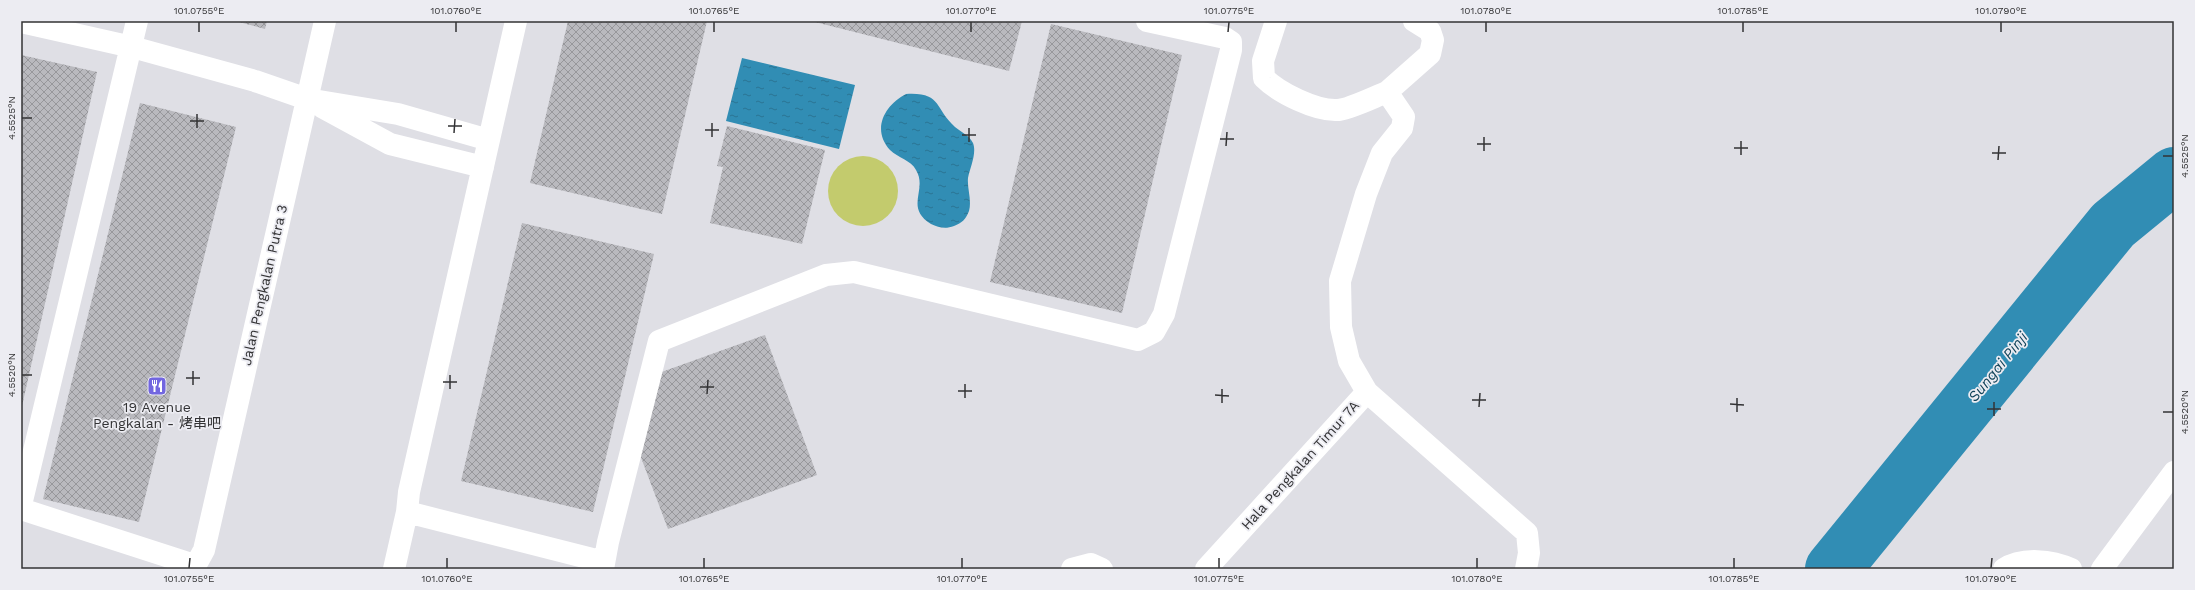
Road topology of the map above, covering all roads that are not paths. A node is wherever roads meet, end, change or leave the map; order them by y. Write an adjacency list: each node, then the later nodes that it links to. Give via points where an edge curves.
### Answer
1 (138, 21): 8 (street)
2 (325, 21): 10 (street, Jalan Pengkalan Putra 3)
3 (516, 21): 11 (street)
4 (1147, 21): 19 (street, via 1225,38 1231,42 1164,314 1154,332 1138,340 854,272 826,275 659,341)
5 (1276, 21): 9 (street, via 1264,61 1264,78 1272,86 1316,107 1338,110)
6 (1414, 21): 9 (street, via 1430,31 1433,40 1430,54)
7 (21, 22): 8 (street)
8 (132, 47): 10 (street); 15 (street)
9 (1387, 92): 13 (street, via 1404,117 1404,122 1382,153 1366,194 1340,281 1341,327 1349,361)
10 (307, 98): 11 (street, via 398,114); 12 (street, via 390,144); 16 (street, Jalan Pengkalan Putra 3, via 204,550 198,561 188,563)
11 (489, 140): 12 (street)
12 (483, 167): 17 (street, via 408,492)
13 (1367, 392): 18 (street, Hala Pengkalan Timur 7A, via 1526,533); 23 (street, Hala Pengkalan Timur 7A)
14 (2174, 472): 26 (street)
15 (21, 505)
16 (21, 509)
17 (407, 512): 19 (street); 20 (street)
18 (1528, 561)
19 (604, 566)
20 (394, 569)
21 (1072, 569): 22 (street, via 1092,564)
22 (1102, 569)
23 (1206, 569)
24 (2004, 569): 25 (street, via 2013,563 2037,562 2060,564)
25 (2071, 569)
26 (2102, 569)

